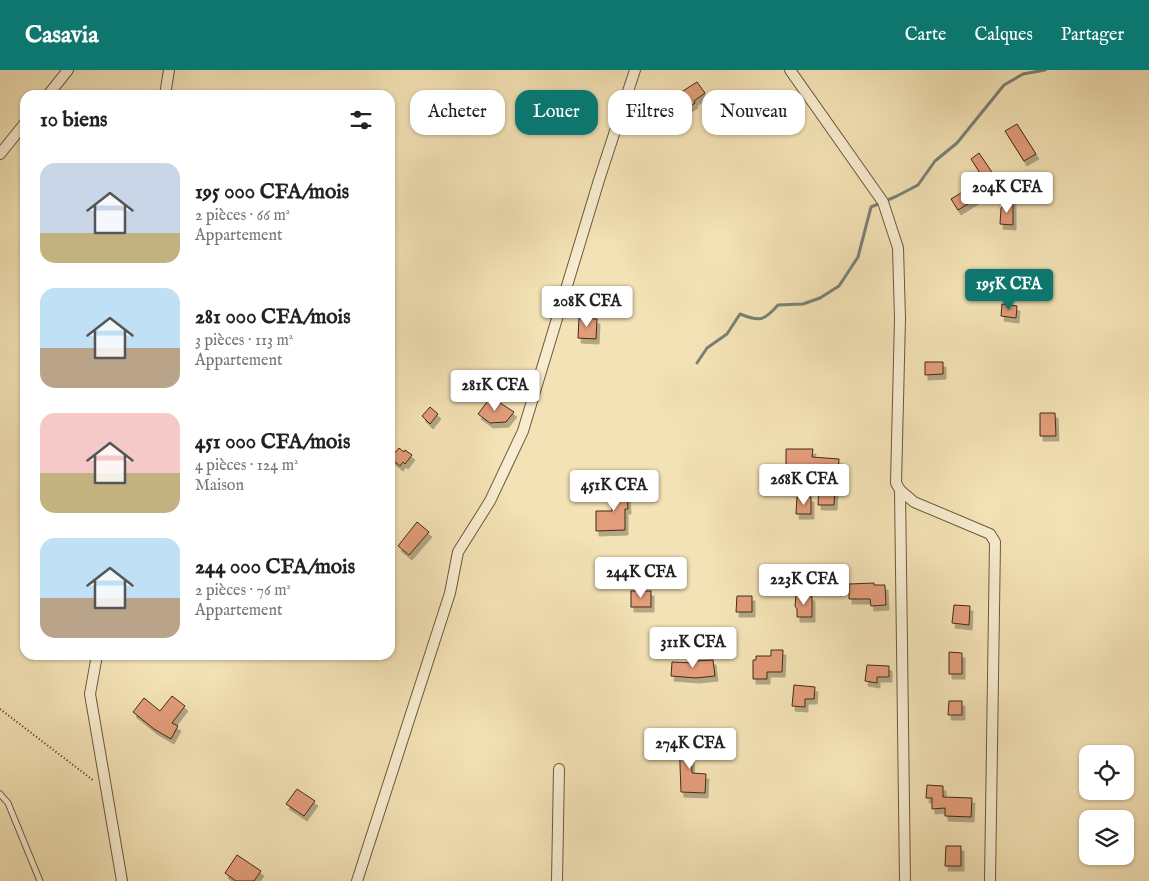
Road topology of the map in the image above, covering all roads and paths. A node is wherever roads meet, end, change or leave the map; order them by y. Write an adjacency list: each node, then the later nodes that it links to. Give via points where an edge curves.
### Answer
1 (68, 70): 5 (street)
2 (169, 70): 6 (street)
3 (635, 70): 17 (street, via 523,431 490,500 458,552 450,593)
4 (790, 70): 9 (street, via 883,202 898,248 900,318 896,483)
5 (52, 90)
6 (166, 90)
7 (20, 129): 8 (street)
8 (0, 154)
9 (900, 490): 19 (street); 20 (street, via 914,502 990,534 995,542)
10 (96, 660): 13 (street, via 90,694)
11 (0, 710): 13 (path)
12 (559, 769): 18 (street)
13 (106, 790): 16 (street)
14 (0, 794): 15 (lane, via 8,803)
15 (40, 881)
16 (122, 881)
17 (357, 881)
18 (557, 881)
19 (905, 881)
20 (990, 881)

